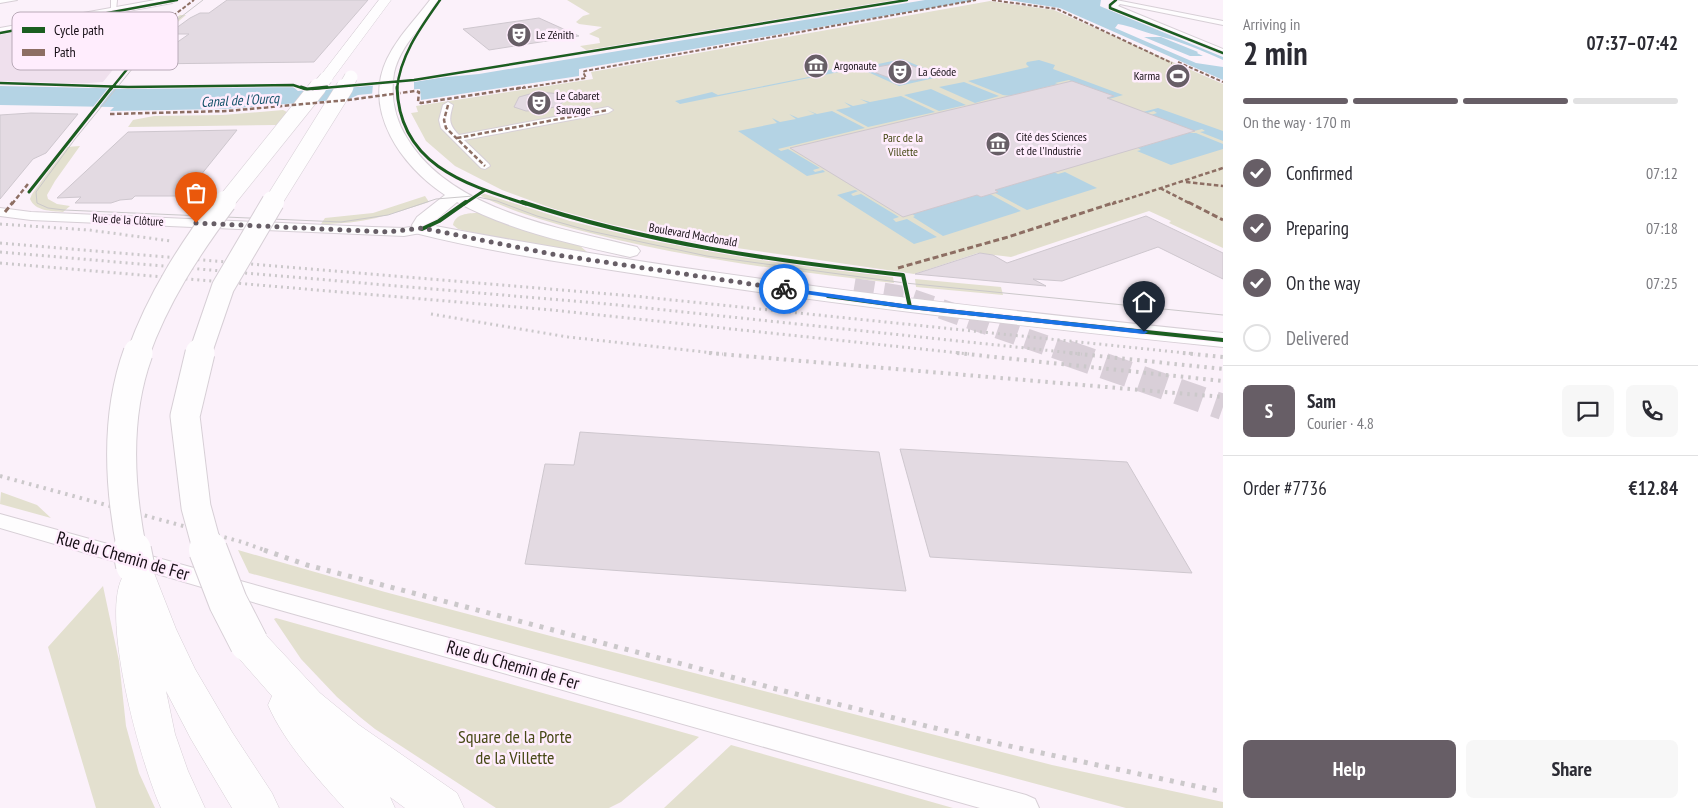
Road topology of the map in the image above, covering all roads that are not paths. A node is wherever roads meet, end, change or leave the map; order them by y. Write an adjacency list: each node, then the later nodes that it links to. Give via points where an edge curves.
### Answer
1 (14, 0): 7 (street)
2 (164, 0): 9 (main road)
3 (172, 0): 9 (main road)
4 (430, 0): 12 (main road)
5 (435, 0): 12 (main road)
6 (1133, 0): 8 (street)
7 (0, 1)
8 (1120, 3): 13 (street); 14 (street)
9 (114, 5): 11 (main road)
10 (389, 5): 28 (highway, bridge, via 199,236 170,280 144,334 128,386 123,419 122,486)
11 (84, 12)
12 (423, 14): 22 (main road, Boulevard Macdonald, via 398,52 387,84 389,114 399,140 416,161 440,183)
13 (1223, 23)
14 (1172, 31): 15 (street); 16 (street)
15 (1213, 39)
16 (1223, 52)
17 (355, 70): 29 (highway, bridge, via 223,287 202,340 184,416 196,507 210,558)
18 (448, 105): 20 (street, via 444,124)
19 (608, 110): 20 (street)
20 (457, 138): 21 (street)
21 (486, 166)
22 (462, 197): 24 (main road, via 438,223); 25 (main road, Boulevard Macdonald, via 535,226 624,250 688,264)
23 (0, 212): 24 (street, Rue de la Clôture, via 388,232)
24 (422, 228): 26 (main road, via 551,254)
25 (854, 288)
26 (1223, 340)
27 (0, 521): 34 (street, Rue du Chemin de Fer)
28 (135, 566): 30 (highway, via 136,639 155,734 168,778); 31 (highway, via 160,637 182,683 222,756)
29 (249, 643): 32 (highway, via 306,729); 33 (highway, via 306,706 345,739)
30 (183, 808)
31 (257, 808)
32 (373, 808)
33 (442, 808)
34 (1026, 808)

